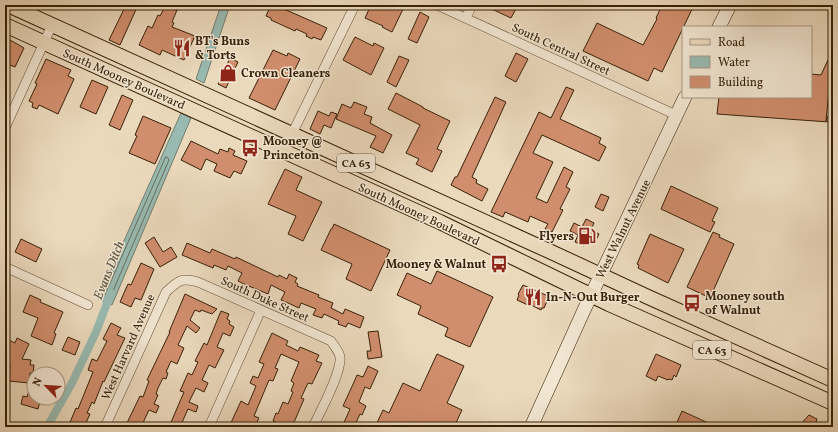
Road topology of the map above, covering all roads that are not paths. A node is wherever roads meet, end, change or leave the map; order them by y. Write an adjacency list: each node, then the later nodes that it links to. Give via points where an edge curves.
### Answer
1 (8, 5): 8 (main road, South Mooney Boulevard / CA 63)
2 (355, 5): 15 (street)
3 (436, 5): 6 (street, South Central Street)
4 (472, 5): 6 (street)
5 (730, 5): 9 (main road)
6 (466, 18): 13 (street, South Central Street)
7 (5, 25): 10 (main road, South Mooney Boulevard / CA 63)
8 (52, 25): 10 (street); 15 (main road, South Mooney Boulevard / CA 63)
9 (719, 26)
10 (44, 43): 11 (main road, South Mooney Boulevard / CA 63); 14 (street)
11 (151, 92): 15 (main road, via 220,113 278,140 287,140); 16 (main road, South Mooney Boulevard / CA 63)
12 (684, 98): 13 (main road, West Walnut Avenue)
13 (676, 115): 19 (main road, West Walnut Avenue)
14 (5, 128)
15 (292, 134): 17 (main road, South Mooney Boulevard / CA 63)
16 (288, 154): 17 (main road, via 302,148 376,181); 21 (main road, South Mooney Boulevard / CA 63, via 440,222)
17 (415, 190): 19 (main road, South Mooney Boulevard / CA 63)
18 (5, 267): 22 (street)
19 (601, 275): 21 (main road, West Walnut Avenue); 24 (main road, South Mooney Boulevard / CA 63)
20 (178, 281): 23 (street, South Duke Street, via 188,279 198,282); 26 (street, West Harvard Avenue, via 166,292)
21 (591, 295): 25 (main road, South Mooney Boulevard / CA 63); 29 (main road, West Walnut Avenue)
22 (88, 305)
23 (261, 310): 27 (street); 28 (street, South Duke Street, via 331,341 337,350 340,358 339,371)
24 (833, 380)
25 (833, 403)
26 (105, 427)
27 (209, 427)
28 (313, 427)
29 (531, 427)

